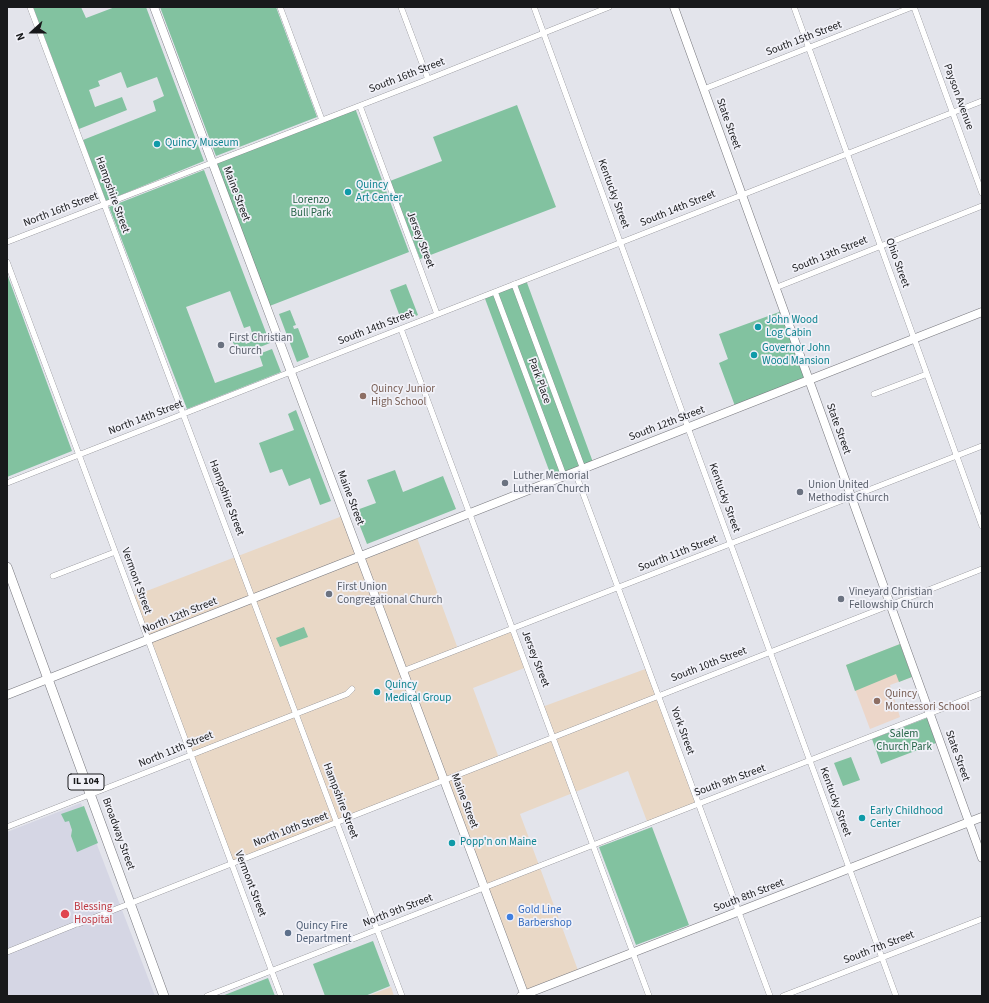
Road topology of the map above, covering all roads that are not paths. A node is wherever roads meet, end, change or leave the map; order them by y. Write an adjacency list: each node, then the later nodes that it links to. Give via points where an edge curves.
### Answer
1 (30, 7): 22 (street, Hampshire Street)
2 (154, 7): 19 (street, Maine Street)
3 (280, 7): 17 (street)
4 (401, 7): 12 (street)
5 (534, 7): 10 (street, Kentucky Street)
6 (609, 7): 10 (street, South 16th Street)
7 (674, 7): 13 (street, State Street)
8 (794, 7): 11 (street, Ohio Street)
9 (913, 7): 11 (street, South 15th Street); 16 (street, Payson Avenue)
10 (543, 33): 12 (street, South 16th Street); 25 (street, Kentucky Street)
11 (809, 48): 13 (street, South 15th Street); 18 (street, Ohio Street)
12 (428, 80): 15 (street, South 16th Street)
13 (704, 89): 21 (street, State Street)
14 (982, 100): 16 (street, South 14th Street)
15 (360, 106): 17 (street, South 16th Street); 32 (street, Jersey Street)
16 (952, 112): 18 (street, South 14th Street); 20 (street, Payson Avenue)
17 (322, 120): 19 (street, South 16th Street)
18 (847, 153): 21 (street, South 14th Street); 26 (street, Ohio Street)
19 (213, 163): 22 (street, North 16th Street); 35 (street, Maine Street)
20 (982, 194)
21 (742, 195): 25 (street, South 14th Street); 29 (street, State Street)
22 (104, 204): 24 (street, North 16th Street); 39 (street, Hampshire Street)
23 (982, 206): 26 (street, South 13th Street)
24 (7, 242)
25 (620, 243): 28 (street, South 14th Street); 40 (street, Kentucky Street)
26 (881, 246): 29 (street, South 13th Street); 34 (street, Ohio Street)
27 (7, 262): 42 (street, Vermont Street)
28 (514, 284): 30 (street, South 14th Street); 44 (street, Park Place)
29 (776, 288): 37 (street, State Street)
30 (495, 292): 32 (street, South 14th Street); 46 (street, Park Place)
31 (982, 312): 34 (street, South 12th Street)
32 (437, 314): 33 (street, South 14th Street)
33 (401, 329): 35 (street, South 14th Street); 49 (street, Jersey Street)
34 (914, 339): 36 (street, Ohio Street); 37 (street, South 12th Street)
35 (291, 372): 39 (street, North 14th Street); 53 (street, Maine Street)
36 (927, 374): 38 (street); 43 (street, Ohio Street)
37 (809, 380): 40 (street, South 12th Street); 48 (street, State Street)
38 (874, 394)
39 (184, 414): 42 (street, North 14th Street); 59 (street, Hampshire Street)
40 (688, 428): 44 (street, South 12th Street); 51 (street, Kentucky Street)
41 (982, 446): 43 (street, Sourth 11th Street)
42 (79, 455): 47 (street, North 14th Street); 52 (street, Vermont Street)
43 (956, 456): 48 (street, Sourth 11th Street); 50 (street, Ohio Street)
44 (583, 469): 45 (street, South 12th Street)
45 (575, 472): 46 (street, South 12th Street); 58 (street, York Street)
46 (564, 476): 49 (street, South 12th Street)
47 (7, 483)
48 (851, 496): 51 (street, Sourth 11th Street); 60 (street, State Street)
49 (470, 514): 53 (street, South 12th Street); 61 (street, Jersey Street)
50 (982, 526)
51 (730, 544): 58 (street, Sourth 11th Street); 63 (street, Kentucky Street)
52 (114, 552): 56 (street); 62 (street, Vermont Street)
53 (360, 556): 59 (street, North 12th Street); 64 (street, Maine Street)
54 (7, 567): 57 (main road, Broadway Street / IL 104)
55 (982, 569): 60 (street, South 10th Street)
56 (53, 576)
57 (11, 588): 65 (main road, Broadway Street / IL 104)
58 (618, 588): 61 (street, Sourth 11th Street); 69 (street, York Street)
59 (253, 599): 62 (street, North 12th Street); 70 (street, Hampshire Street)
60 (890, 605): 63 (street, South 10th Street); 71 (street, State Street)
61 (513, 628): 64 (street, Sourth 11th Street); 72 (street, Jersey Street)
62 (148, 641): 65 (street, North 12th Street); 73 (street, Vermont Street)
63 (770, 653): 69 (street, South 10th Street); 74 (street, Kentucky Street)
64 (403, 671): 75 (street, Maine Street)
65 (49, 679): 68 (street, North 12th Street); 76 (main road, Broadway Street / IL 104)
66 (352, 689): 70 (street, North 11th Street, via 347,694)
67 (982, 693): 71 (street, South 9th Street)
68 (7, 695)
69 (658, 696): 72 (street, South 10th Street); 77 (street, York Street)
70 (296, 714): 73 (street, North 11th Street); 79 (street, Hampshire Street)
71 (930, 714): 74 (street, South 9th Street); 80 (street, State Street)
72 (553, 737): 75 (street, South 10th Street); 82 (street, Jersey Street)
73 (191, 754): 76 (street, North 11th Street); 84 (street, Vermont Street)
74 (809, 761): 77 (street, South 9th Street); 85 (street, Kentucky Street)
75 (444, 780): 79 (street, North 10th Street); 86 (street, Maine Street)
76 (90, 794): 81 (street, North 11th Street); 87 (main road, Broadway Street / IL 104)
77 (699, 804): 82 (street, South 9th Street); 88 (street, York Street)
78 (982, 817): 80 (street, South 8th Street)
79 (337, 822): 84 (street, North 10th Street); 90 (street, Hampshire Street)
80 (969, 822): 83 (street, State Street); 85 (street, South 8th Street)
81 (7, 827)
82 (594, 846): 86 (street, South 9th Street); 92 (street, Jersey Street)
83 (982, 858)
84 (232, 864): 87 (street, North 10th Street); 94 (street, Vermont Street)
85 (849, 869): 88 (street, South 8th Street); 93 (street, Kentucky Street)
86 (484, 888): 90 (street, North 9th Street); 99 (street, Maine Street)
87 (130, 903): 91 (street, North 10th Street); 95 (main road, Broadway Street / IL 104)
88 (738, 912): 92 (street, South 8th Street); 101 (street, York Street)
89 (982, 919): 93 (street, South 7th Street)
90 (377, 930): 94 (street, North 9th Street); 98 (street, Hampshire Street)
91 (7, 952)
92 (634, 952): 99 (street, South 8th Street); 100 (street, Jersey Street)
93 (882, 958): 102 (street, South 7th Street); 103 (street, Kentucky Street)
94 (272, 970): 96 (street, North 9th Street); 97 (street, Vermont Street)
95 (164, 996)
96 (207, 996)
97 (281, 996)
98 (402, 996)
99 (524, 996)
100 (649, 996)
101 (770, 996)
102 (783, 996)
103 (896, 996)

